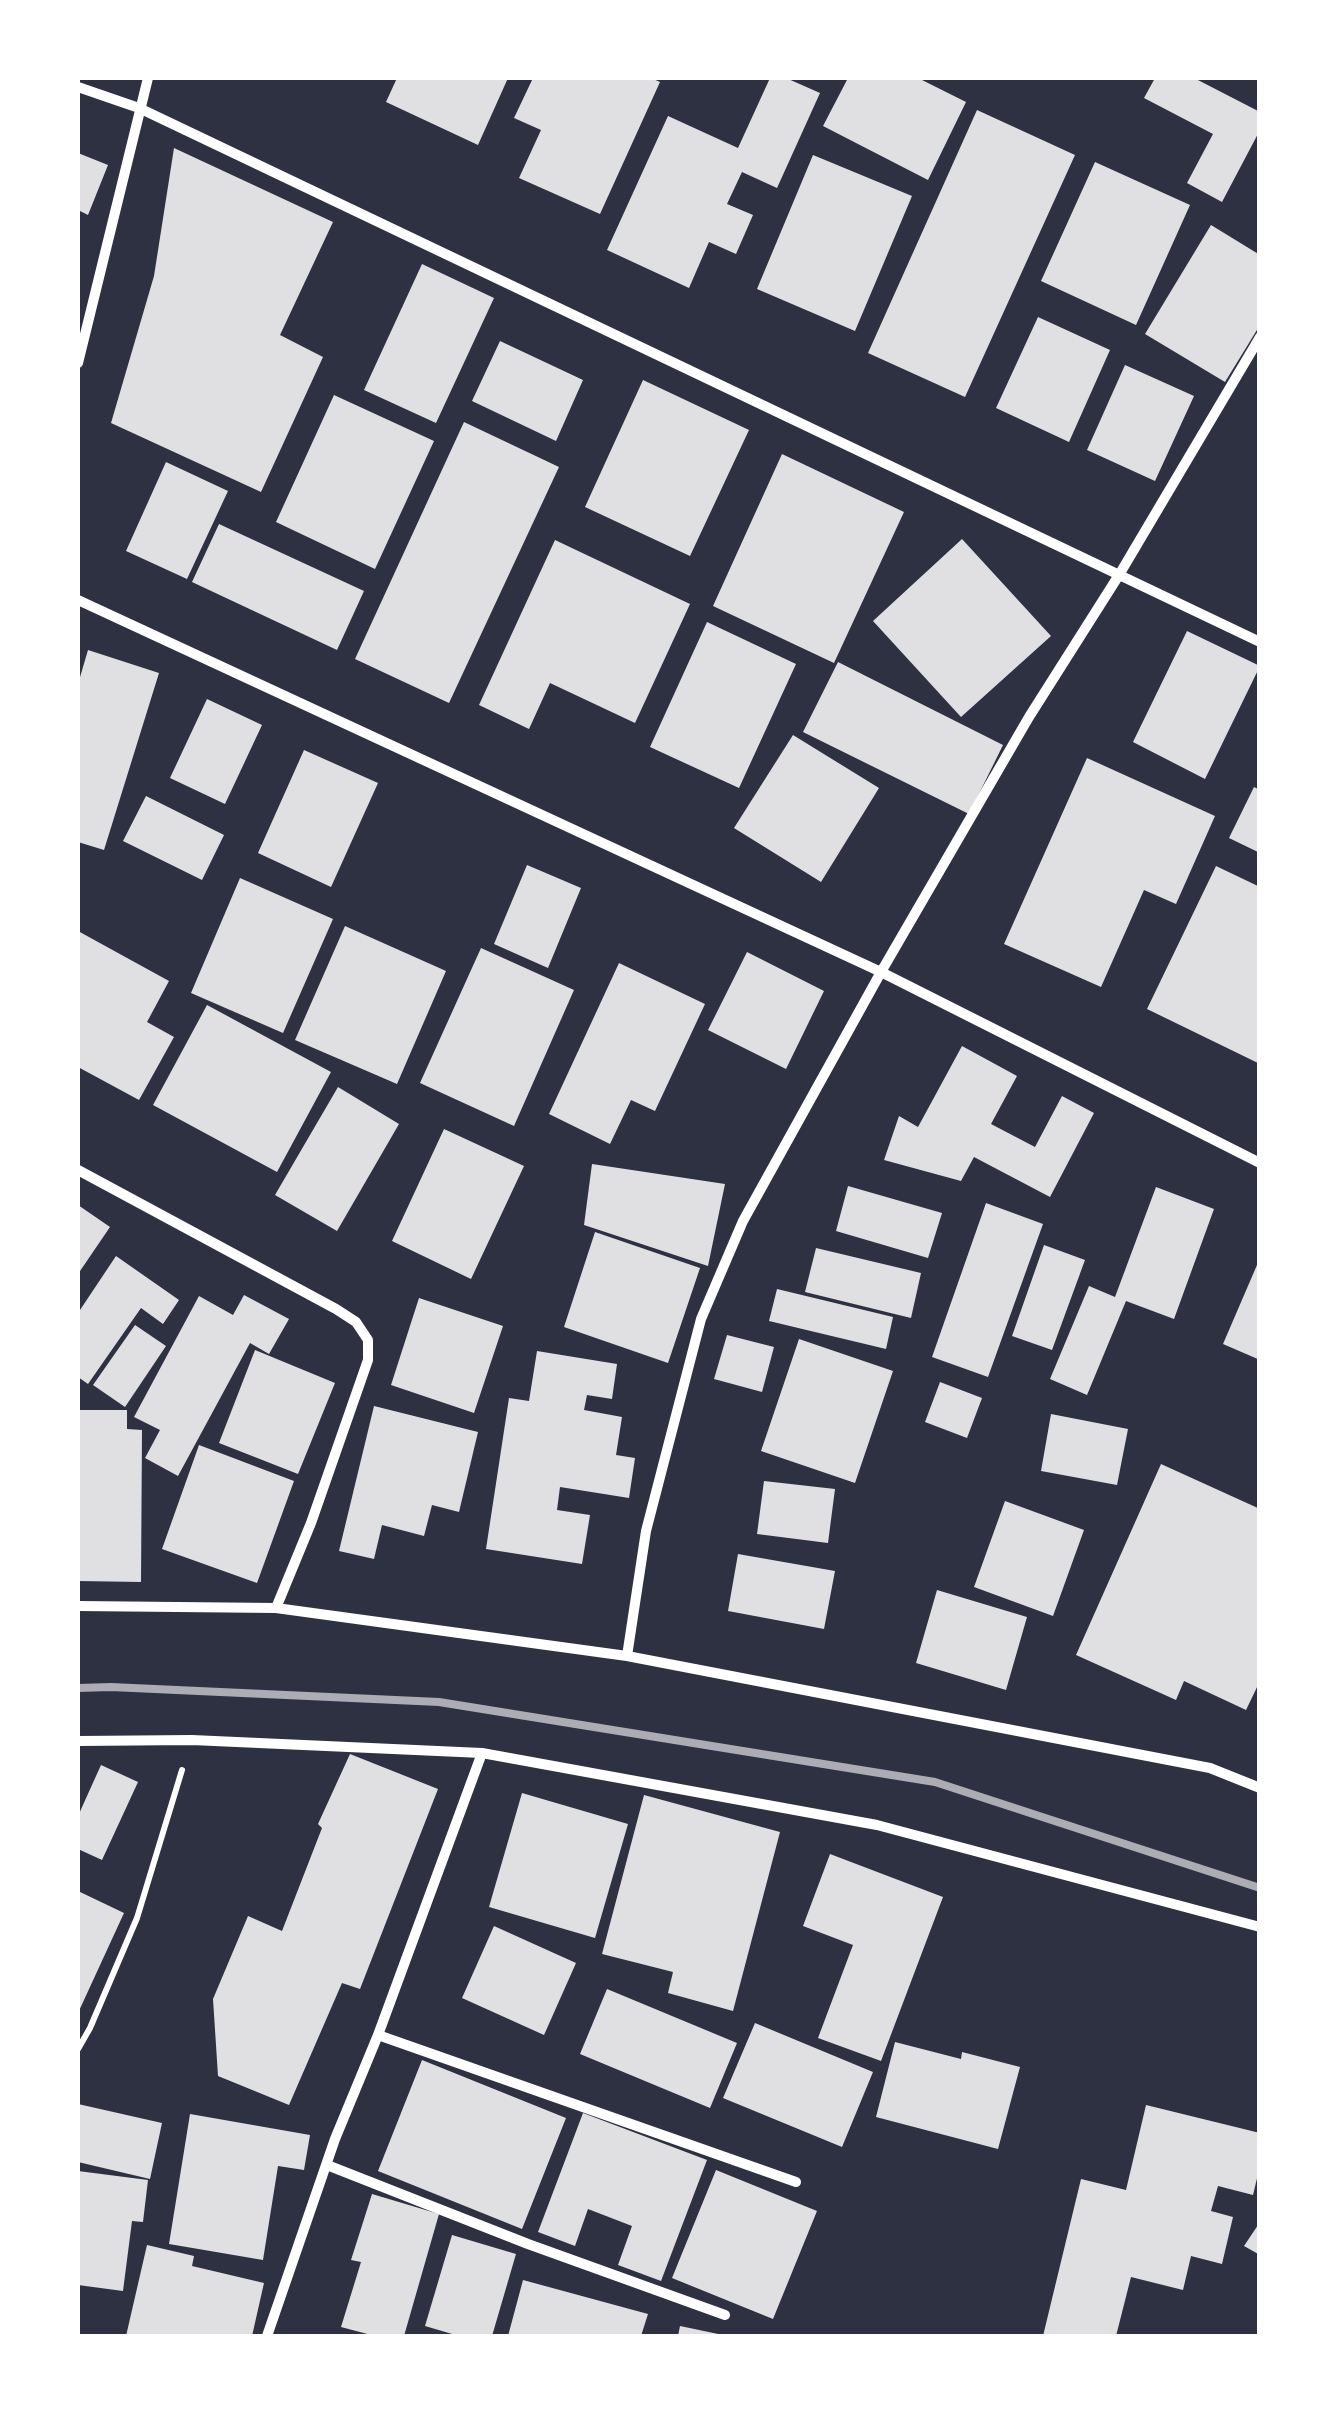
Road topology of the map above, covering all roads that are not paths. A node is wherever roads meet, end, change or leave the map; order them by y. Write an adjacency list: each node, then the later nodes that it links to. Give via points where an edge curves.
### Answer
1 (148, 78): 3 (street)
2 (78, 87): 3 (street)
3 (140, 108): 5 (street); 6 (street)
4 (1260, 337): 6 (street)
5 (78, 363)
6 (1119, 574): 8 (street); 9 (street)
7 (78, 600): 9 (street)
8 (1260, 642)
9 (881, 972): 10 (street); 14 (street, via 743,1221 702,1319 646,1531)
10 (1260, 1163)
11 (78, 1170): 13 (street, via 336,1310 368,1340 368,1360)
12 (78, 1606): 13 (street)
13 (276, 1608): 14 (street)
14 (627, 1656): 17 (street, via 1210,1768)
15 (78, 1741): 16 (street)
16 (482, 1753): 18 (street, via 877,1825); 19 (street)
17 (1260, 1788)
18 (1260, 1926)
19 (378, 2035): 20 (street); 21 (street)
20 (327, 2165): 22 (street); 23 (street)
21 (796, 2182)
22 (725, 2316)
23 (267, 2336)

